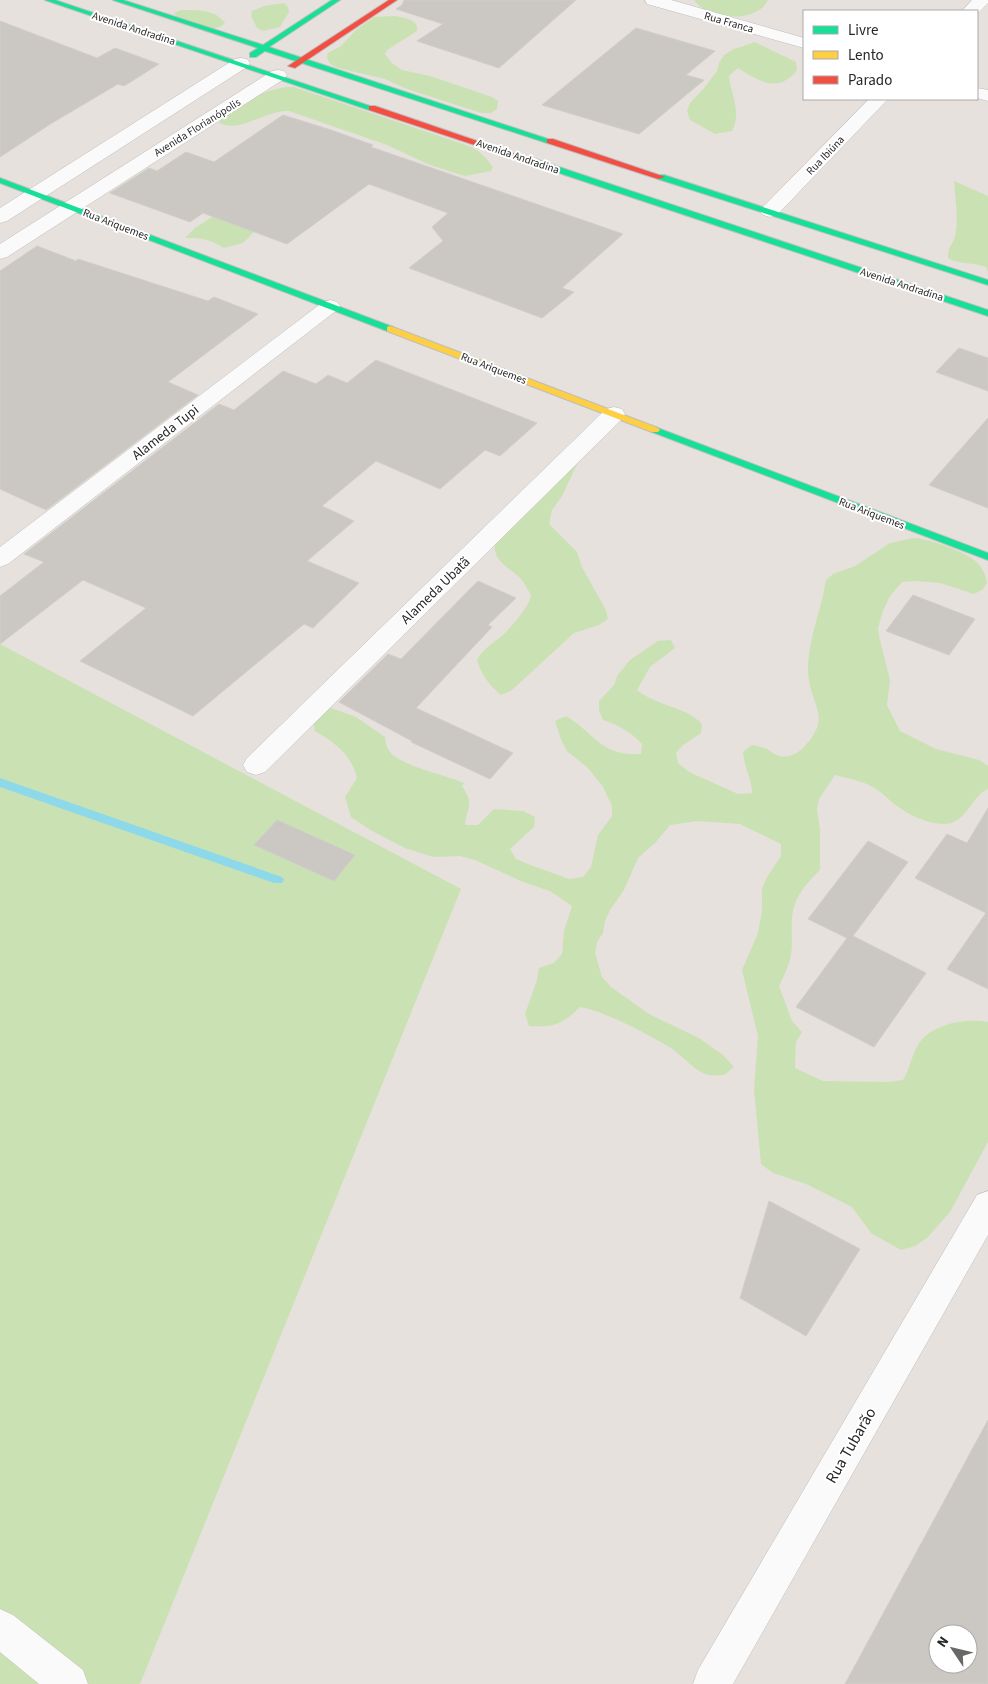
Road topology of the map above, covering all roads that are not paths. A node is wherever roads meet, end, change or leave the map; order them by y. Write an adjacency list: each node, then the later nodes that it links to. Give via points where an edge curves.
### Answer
1 (48, 0): 11 (main road, Avenida Andradina)
2 (116, 0): 9 (main road, Avenida Andradina)
3 (338, 0): 9 (main road)
4 (394, 0): 10 (main road, Avenida Florianópolis)
5 (653, 0): 8 (street, Rua Franca)
6 (982, 0): 7 (street)
7 (971, 10)
8 (803, 44)
9 (264, 47): 10 (main road, Avenida Andradina); 11 (main road)
10 (302, 60): 12 (main road, Avenida Florianópolis); 17 (main road, Avenida Andradina)
11 (241, 64): 12 (main road, Avenida Andradina); 15 (street)
12 (278, 75): 16 (street, Avenida Florianópolis); 22 (main road, Avenida Andradina, via 739,231)
13 (878, 100): 17 (street, Rua Ibiúna)
14 (0, 180): 15 (main road, Rua Ariquemes)
15 (37, 194): 16 (main road, Rua Ariquemes); 18 (street)
16 (71, 207): 19 (street, Avenida Florianópolis); 23 (main road, Rua Ariquemes)
17 (770, 211): 20 (main road, Avenida Andradina)
18 (0, 217)
19 (0, 253)
20 (942, 268): 21 (main road, Avenida Andradina); 22 (main road)
21 (988, 282)
22 (928, 284): 24 (main road, Avenida Andradina)
23 (330, 306): 25 (main road, Rua Ariquemes); 27 (street, Alameda Tupi)
24 (988, 313)
25 (614, 414): 26 (main road, Rua Ariquemes); 28 (street, Alameda Ubatã)
26 (988, 557)
27 (0, 559)
28 (256, 765)
29 (988, 1205): 32 (street, Rua Tubarão)
30 (0, 1628): 31 (street)
31 (69, 1684)
32 (712, 1684)

